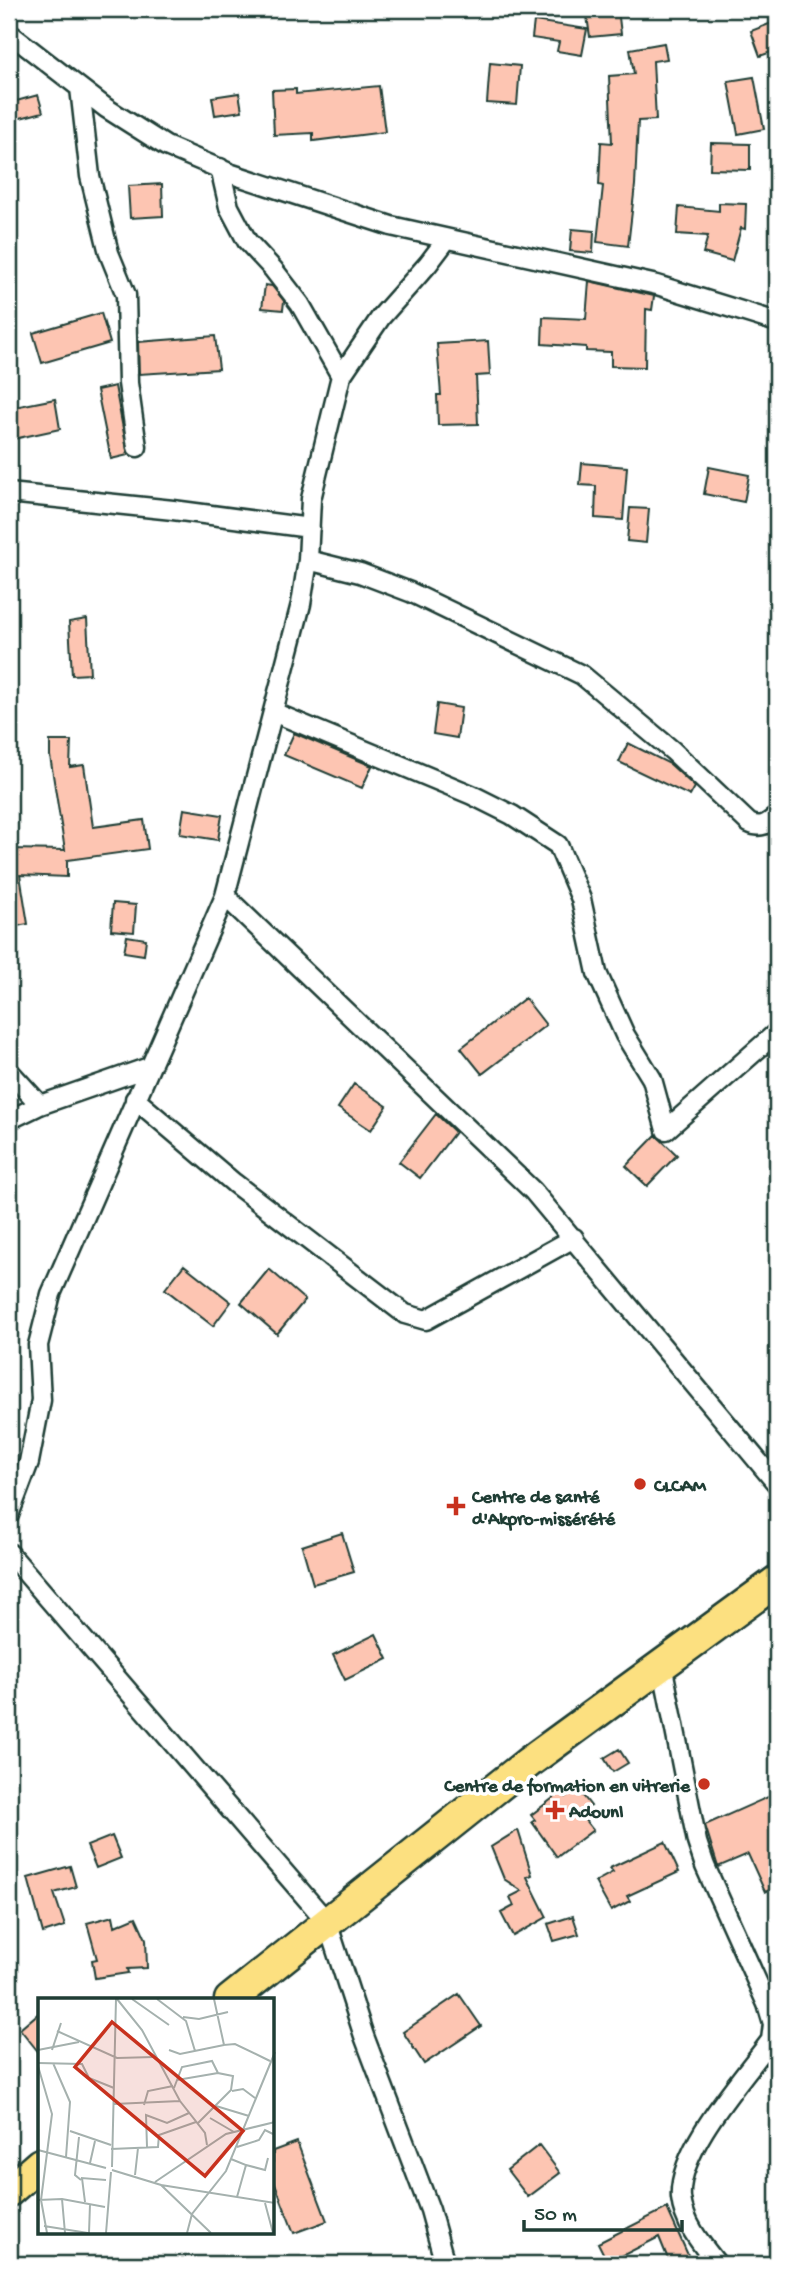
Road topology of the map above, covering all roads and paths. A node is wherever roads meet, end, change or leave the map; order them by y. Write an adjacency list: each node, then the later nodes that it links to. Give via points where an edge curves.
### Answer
1 (9, 33): 2 (street)
2 (80, 88): 3 (street, via 166,146); 7 (street, via 90,177 109,253 126,295 128,383)
3 (219, 169): 4 (street, via 391,226); 6 (street, via 229,207 247,241 300,304)
4 (447, 239): 5 (street, via 657,285); 6 (street, via 381,317)
5 (777, 322)
6 (341, 376): 9 (street, via 311,499)
7 (137, 447)
8 (9, 493): 9 (street)
9 (310, 528): 10 (street)
10 (308, 560): 11 (street); 12 (street, via 410,592 582,676 673,751 749,823 765,825)
11 (273, 712): 13 (street); 14 (street, via 472,795 558,845 581,899 597,973 625,1035 652,1079 666,1130)
12 (777, 816)
13 (225, 896): 15 (street); 20 (street, via 533,1191)
14 (777, 1032)
15 (149, 1067): 17 (street); 18 (street)
16 (9, 1072): 18 (street)
17 (135, 1099): 20 (street, via 234,1183 405,1314 426,1320); 22 (street, via 51,1294 38,1345 41,1400 34,1437)
18 (40, 1105): 19 (street)
19 (9, 1120)
20 (574, 1238): 21 (street)
21 (777, 1484)
22 (9, 1515)
23 (9, 1553): 26 (street)
24 (777, 1581): 25 (highway)
25 (662, 1664): 26 (highway, via 529,1762); 31 (street, via 697,1842 773,2024 771,2040 707,2126 683,2172 681,2198 687,2223)
26 (327, 1922): 27 (highway); 30 (street)
27 (232, 1998)
28 (38, 2166): 29 (highway)
29 (9, 2191)
30 (445, 2264)
31 (717, 2264)

